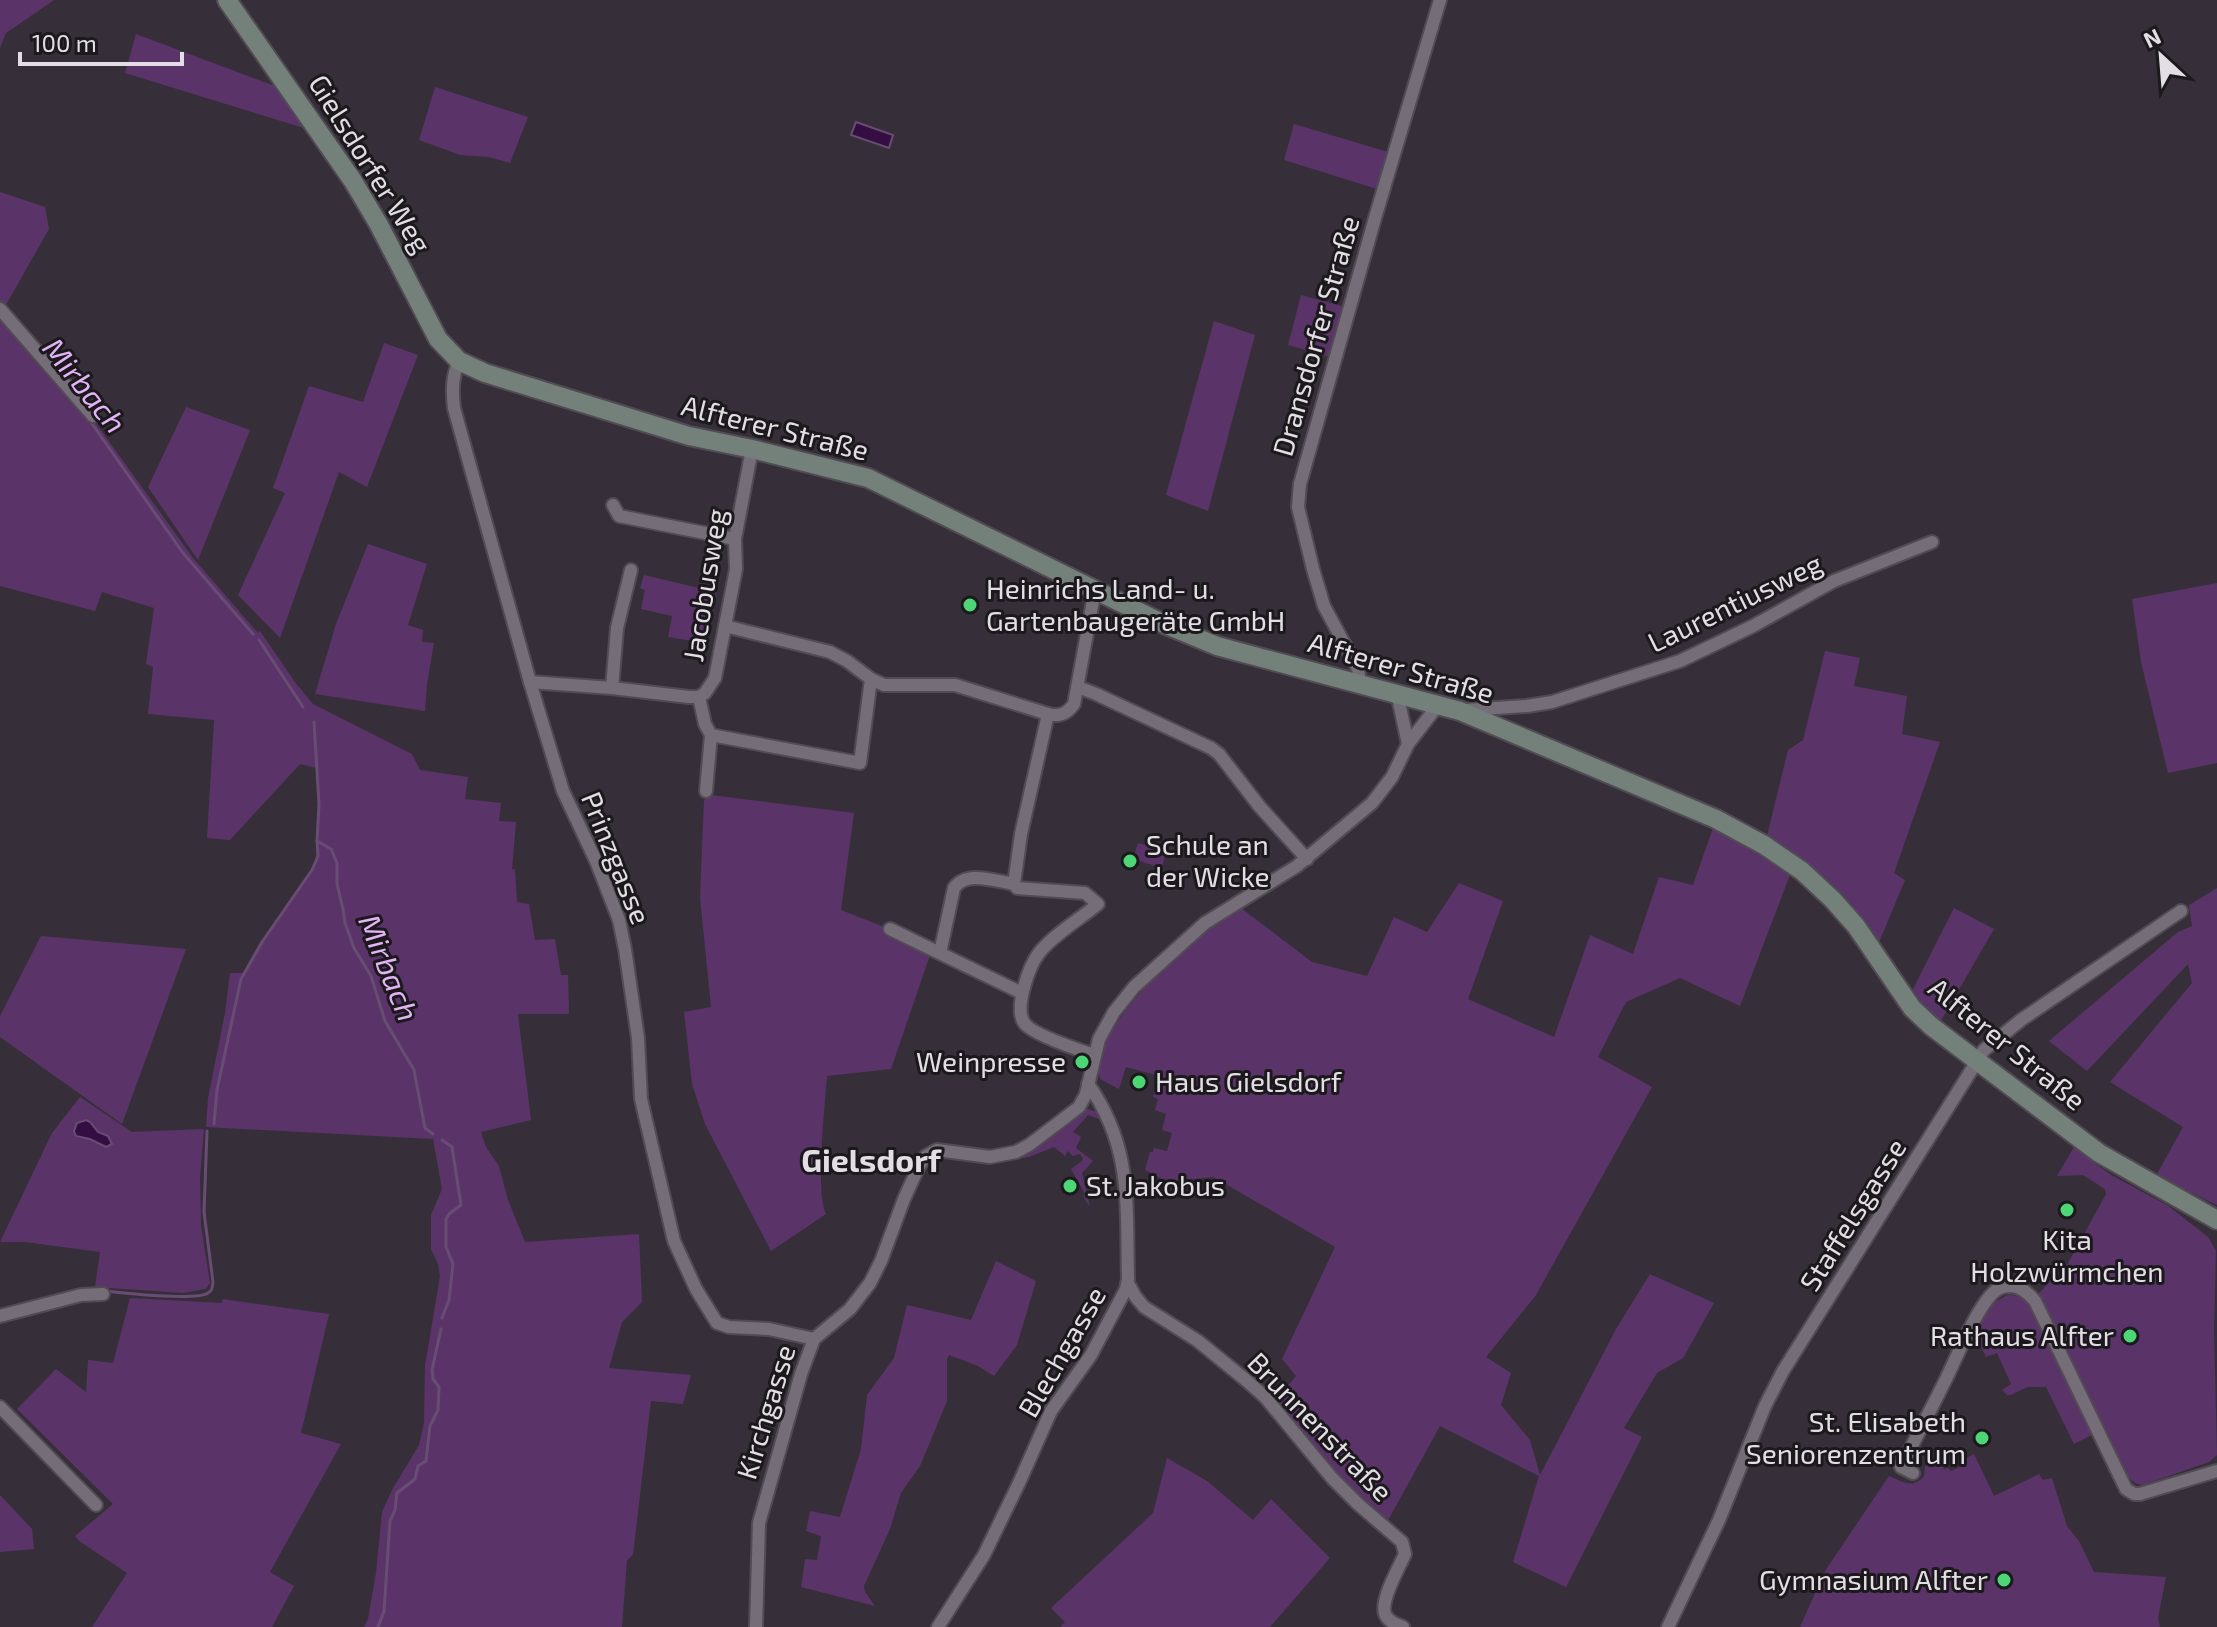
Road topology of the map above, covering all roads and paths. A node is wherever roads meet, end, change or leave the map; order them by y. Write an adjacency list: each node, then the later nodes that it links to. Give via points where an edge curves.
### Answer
1 (227, 0): 4 (street, Gielsdorfer Weg, via 353,181 433,329)
2 (1440, 0): 15 (street, Dransdorfer Straße, via 1300,484 1298,507 1324,606 1358,669)
3 (0, 309): 5 (street)
4 (459, 361): 6 (street, Alfterer Straße, via 627,418); 14 (street, Prinzgasse, via 452,388 454,408)
5 (93, 416)
6 (752, 449): 8 (street, Jacobusweg); 11 (street, Alfterer Straße, via 868,478)
7 (613, 505): 8 (street, via 619,516)
8 (735, 539): 12 (street, Jacobusweg, via 736,569)
9 (1932, 542): 21 (street, Laurentiusweg, via 1834,581 1680,661 1539,704)
10 (631, 570): 17 (street, via 617,628)
11 (1095, 590): 15 (street, Alfterer Straße, via 1217,646); 16 (street)
12 (725, 626): 13 (street, via 830,652); 19 (street, Jacobusweg, via 714,682)
13 (871, 679): 22 (street, via 897,686 955,685); 23 (street, via 860,763)
14 (530, 682): 17 (street, Jacobusweg); 39 (street, Prinzgasse, via 563,791 619,920 638,1038 641,1099 669,1226 682,1259 717,1323)
15 (1360, 683): 18 (street, Alfterer Straße)
16 (1078, 687): 22 (street, via 1067,713); 26 (street, via 1219,754)
17 (612, 688): 19 (street, Jacobusweg)
18 (1397, 693): 20 (street, Alfterer Straße); 24 (street)
19 (699, 697): 23 (street)
20 (1438, 705): 21 (street, Alfterer Straße); 24 (street, Kirchgasse)
21 (1460, 711): 33 (street, Alfterer Straße, via 1716,819 1766,846 1833,900 1912,1008)
22 (1048, 714): 27 (street)
23 (711, 735): 25 (street)
24 (1408, 744): 26 (street, Kirchgasse, via 1380,796)
25 (706, 791)
26 (1307, 859): 32 (street, Kirchgasse, via 1217,913 1178,945 1119,1005)
27 (1014, 884): 30 (street, via 969,878 958,882); 31 (street, via 1085,893 1098,904 1039,953)
28 (2181, 911): 33 (street, Staffelsgasse, via 2021,1020)
29 (890, 929): 30 (street)
30 (940, 953): 31 (street)
31 (1022, 993): 32 (street, via 1027,1027)
32 (1094, 1055): 34 (street, Kirchgasse)
33 (1978, 1061): 35 (street, Alfterer Straße, via 2099,1153); 47 (street, Staffelsgasse, via 1783,1371)
34 (1088, 1084): 36 (street, Blechgasse, via 1109,1117 1123,1162); 39 (street, Kirchgasse, via 1081,1104 1016,1152 990,1157 937,1150 926,1156 870,1283 850,1309)
35 (2217, 1220)
36 (1128, 1283): 45 (street, Blechgasse, via 1091,1355 1046,1421 975,1571); 46 (street, Brunnenstraße, via 1144,1307 1198,1341 1265,1397 1332,1478 1402,1542 1405,1554 1384,1613)
37 (103, 1294): 38 (street)
38 (0, 1316)
39 (814, 1339): 44 (street, Kirchgasse, via 762,1509)
40 (0, 1407): 43 (street)
41 (2217, 1471): 42 (street, via 2146,1493 2130,1491 2035,1301 2017,1286 1989,1297 1969,1332 1901,1467)
42 (1913, 1473)
43 (96, 1505)
44 (756, 1627)
45 (938, 1627)
46 (1403, 1627)
47 (1668, 1627)

